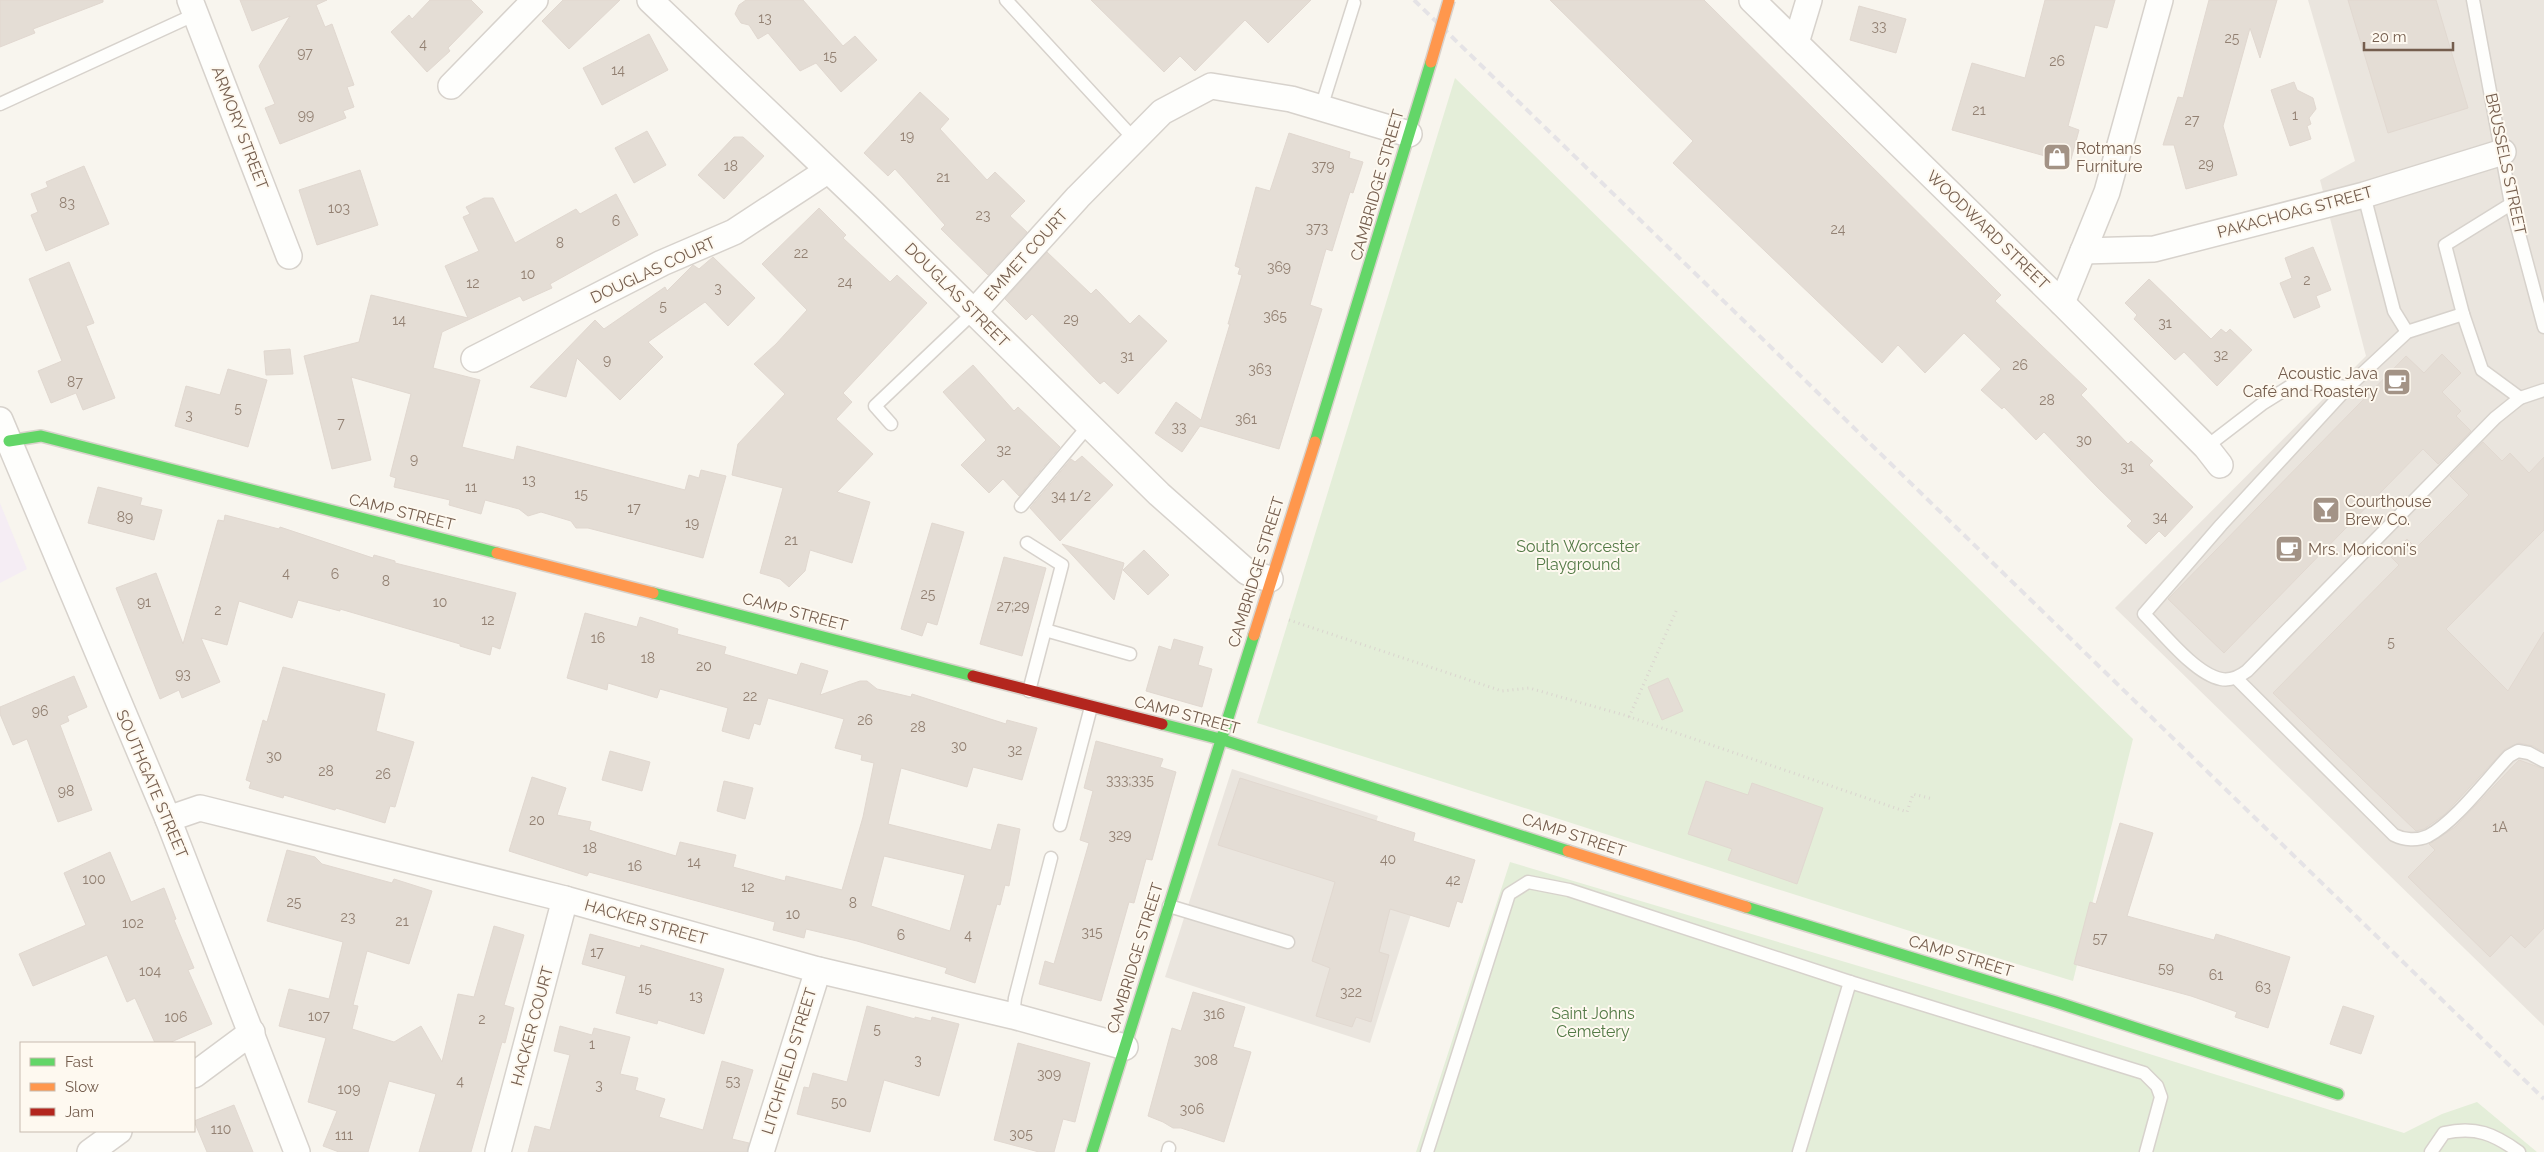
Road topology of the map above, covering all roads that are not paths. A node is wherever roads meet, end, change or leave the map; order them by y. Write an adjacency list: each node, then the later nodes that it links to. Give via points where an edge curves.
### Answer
1 (535, 0): 12 (street)
2 (650, 0): 18 (street, DOUGLAS STREET)
3 (1006, 0): 16 (lane)
4 (1449, 0): 15 (street, CAMBRIDGE STREET, bridge)
5 (1752, 0): 11 (street, WOODWARD STREET)
6 (1809, 0): 11 (street)
7 (2160, 0): 21 (street, via 2107,192)
8 (2473, 0): 17 (lane, BRUSSELS STREET)
9 (1354, 3): 14 (lane)
10 (193, 7): 13 (lane); 22 (street, ARMORY STREET)
11 (1796, 43): 23 (street, WOODWARD STREET)
12 (451, 86)
13 (0, 104)
14 (1322, 108): 15 (street, EMMET COURT); 16 (street, EMMET COURT, via 1291,98 1211,86 1162,112)
15 (1409, 134): 38 (street, CAMBRIDGE STREET, via 1370,268)
16 (1135, 140): 24 (street, EMMET COURT, via 1078,197)
17 (2503, 152): 19 (street, PAKACHOAG STREET); 20 (lane, BRUSSELS STREET)
18 (827, 171): 24 (street, DOUGLAS STREET); 28 (street, DOUGLAS COURT, via 734,232 662,263)
19 (2364, 196): 21 (street, PAKACHOAG STREET, via 2154,249); 27 (lane, via 2394,311)
20 (2511, 204): 25 (lane, via 2444,245); 26 (lane, BRUSSELS STREET)
21 (2083, 251): 23 (street)
22 (289, 256)
23 (2062, 303): 35 (street, WOODWARD STREET)
24 (974, 312): 32 (lane, via 875,406); 33 (street, DOUGLAS STREET)
25 (2463, 314): 27 (lane); 31 (lane, via 2482,370)
26 (2544, 327)
27 (2407, 332): 29 (lane)
28 (474, 359)
29 (2348, 387): 35 (lane, via 2297,382 2262,404); 41 (lane, via 2144,614 2202,672 2222,679)
30 (2544, 390): 31 (lane)
31 (2520, 398): 41 (lane, via 2495,418 2254,664)
32 (891, 424)
33 (1089, 425): 36 (lane); 38 (street, DOUGLAS STREET, via 1223,552 1247,572)
34 (4, 430): 42 (street, CAMP STREET, via 41,436 595,577); 46 (street, SOUTHGATE STREET)
35 (2213, 456)
36 (1021, 506)
37 (1026, 543): 39 (lane, via 1062,565)
38 (1270, 580): 44 (street, CAMBRIDGE STREET)
39 (1045, 630): 40 (lane); 42 (lane)
40 (1130, 654)
41 (2236, 678): 45 (lane, via 2394,835 2404,840 2426,837 2446,822 2509,756 2518,751)
42 (1028, 691): 43 (street, CAMP STREET)
43 (1091, 707): 44 (street, CAMP STREET); 47 (lane)
44 (1220, 739): 50 (street, CAMBRIDGE STREET); 58 (street, CAMP STREET)
45 (2544, 760)
46 (168, 819): 49 (street, HACKER STREET, via 200,808); 55 (street, SOUTHGATE STREET)
47 (1060, 825)
48 (1051, 858): 54 (lane)
49 (565, 899): 52 (street, HACKER STREET); 62 (street, HACKER COURT)
50 (1169, 906): 51 (lane); 56 (street, CAMBRIDGE STREET)
51 (1288, 942)
52 (818, 970): 54 (street, HACKER STREET); 63 (street, LITCHFIELD STREET)
53 (1850, 982): 65 (lane, via 1569,890 1528,882 1509,894); 66 (lane); 67 (lane, via 2144,1073 2157,1086 2161,1097)
54 (1013, 1016): 56 (street, HACKER STREET)
55 (252, 1032): 57 (street); 61 (street, SOUTHGATE STREET)
56 (1125, 1047): 64 (street, CAMBRIDGE STREET)
57 (195, 1074)
58 (2338, 1094)
59 (118, 1132): 60 (street)
60 (90, 1152)
61 (297, 1152)
62 (498, 1152)
63 (761, 1152)
64 (1092, 1152)
65 (1427, 1152)
66 (1799, 1152)
67 (2146, 1152)
68 (2431, 1152): 69 (lane, via 2444,1133 2464,1129 2497,1136)
69 (2520, 1152)

